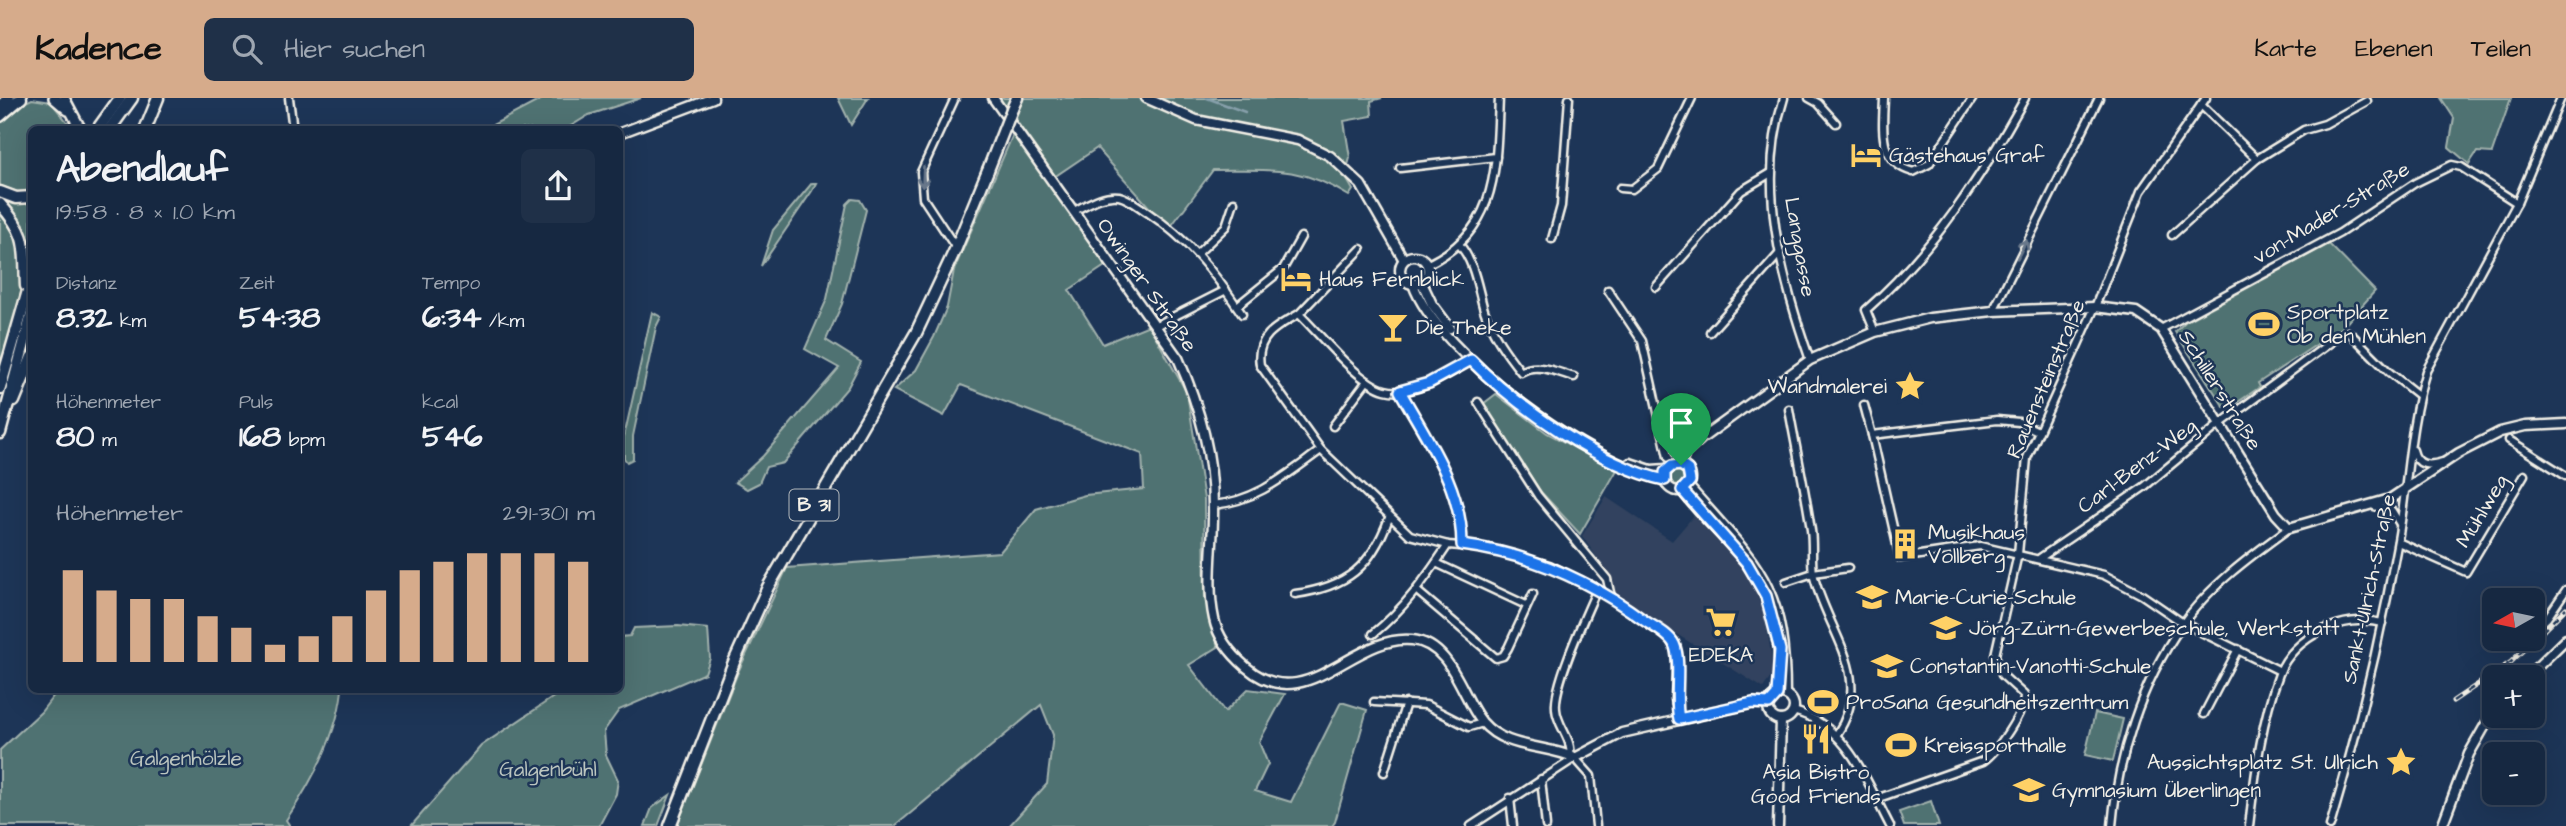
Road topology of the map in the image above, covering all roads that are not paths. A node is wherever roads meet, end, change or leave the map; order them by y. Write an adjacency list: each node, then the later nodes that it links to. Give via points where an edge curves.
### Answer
1 (9, 98): 27 (main road)
2 (21, 98): 29 (main road)
3 (54, 98): 28 (main road)
4 (64, 98): 28 (main road)
5 (120, 98): 32 (main road)
6 (132, 98): 33 (main road)
7 (158, 98): 34 (main road)
8 (289, 98): 35 (street)
9 (713, 98): 36 (street)
10 (955, 98): 52 (street, one-way to 52, via 921,172 923,198)
11 (993, 98): 47 (street, Owinger Straße)
12 (1017, 98): 52 (main road, B 31, bridge)
13 (1146, 98): 56 (street, via 1196,120 1298,140 1330,156 1361,186)
14 (1499, 98): 37 (street)
15 (1569, 98): 50 (street, via 1561,206)
16 (1692, 98): 41 (street, via 1658,169 1632,189)
17 (1784, 98): 40 (street, Langgasse, via 1776,121)
18 (1809, 98): 30 (street)
19 (1884, 98): 20 (street, via 1882,138 1886,151 1894,164 1913,172 1929,164)
20 (1973, 98)
21 (2025, 98): 73 (street, via 1967,194 1895,285 1866,310)
22 (2099, 98): 66 (street, one-way to 22)
23 (2206, 98): 26 (street, Rauensteinstraße)
24 (2561, 98): 45 (street)
25 (2367, 100): 38 (street)
26 (2201, 105): 38 (street); 65 (street, Rauensteinstraße, via 2141,191)
27 (0, 106)
28 (69, 111): 31 (main road)
29 (0, 116)
30 (1836, 123)
31 (78, 126)
32 (100, 126)
33 (112, 126)
34 (147, 126)
35 (292, 126)
36 (623, 132)
37 (1496, 157): 39 (street); 51 (street, via 1488,205)
38 (2257, 159): 48 (street)
39 (1400, 168)
40 (1771, 173): 55 (street, Langgasse); 59 (street, via 1741,191)
41 (1620, 188)
42 (0, 192): 43 (main road)
43 (28, 197)
44 (1234, 202): 54 (street, via 1226,226)
45 (2517, 203): 70 (street, von-Mader-Straße, via 2452,165 2297,257); 81 (street, via 2438,344)
46 (0, 204): 63 (main road, via 22,233)
47 (1074, 211): 54 (street, via 1106,196 1121,196 1168,226); 69 (street, Owinger Straße)
48 (2172, 235)
49 (1301, 237): 64 (street, via 1283,269)
50 (1552, 239)
51 (1459, 244): 57 (street); 77 (street, via 1469,256 1500,345 1521,372 1541,368)
52 (956, 248): 147 (main road, B 31, via 898,366 768,587)
53 (1361, 249): 68 (street)
54 (1198, 253): 61 (street)
55 (1780, 253): 72 (street); 75 (street, Langgasse)
56 (1404, 260): 57 (street, via 1418,257); 58 (street, via 1400,273 1405,280)
57 (1426, 265): 58 (street, via 1427,274)
58 (1417, 282): 74 (street, via 1430,314); 96 (street, via 1457,337 1516,394 1556,423 1634,465 1651,470)
59 (1656, 287)
60 (28, 288): 63 (main road)
61 (1226, 290): 64 (street); 69 (street)
62 (1608, 290): 96 (street, via 1642,341 1668,457)
63 (26, 294): 79 (main road)
64 (1237, 306): 67 (street)
65 (2095, 307): 66 (street, Schillerstraße); 70 (street, Schillerstraße, via 2136,312); 89 (street, Rauensteinstraße)
66 (1993, 310): 73 (street, Schillerstraße, via 1930,318)
67 (1242, 314)
68 (1299, 314): 78 (street); 94 (street, via 1262,341 1258,353 1260,365)
69 (1155, 326): 102 (street, Owinger Straße, via 1178,358 1195,395 1205,433)
70 (2161, 329): 86 (street, Schillerstraße)
71 (28, 330): 85 (main road)
72 (1710, 332)
73 (1875, 332): 75 (street, Schillerstraße)
74 (1471, 360): 80 (street, via 1429,383); 99 (street, via 1562,432 1642,475)
75 (1810, 360): 96 (street, Schillerstraße, via 1701,439)
76 (28, 366): 85 (main road)
77 (1574, 377)
78 (1367, 381): 80 (street, via 1385,391); 88 (street)
79 (0, 388)
80 (1400, 391): 109 (street, via 1454,491 1462,518)
81 (2418, 395): 86 (street, Carl-Benz-Weg, via 2347,332); 93 (street)
82 (1478, 402): 121 (street, via 1538,496 1607,579)
83 (1864, 405): 91 (street)
84 (1789, 409): 114 (street, via 1811,532)
85 (7, 414): 90 (main road)
86 (2220, 424): 106 (street, Schillerstraße); 111 (street, Carl-Benz-Weg, via 2144,488)
87 (2566, 424): 95 (street, Sankt-Ulrich-Straße, via 2500,432)
88 (1333, 426)
89 (2038, 431): 91 (street, via 2019,422 1997,420); 110 (street, Rauensteinstraße, via 2027,458)
90 (0, 433)
91 (1871, 435): 110 (street, via 1900,558 1980,545)
92 (2509, 440): 98 (street)
93 (2412, 445): 95 (street, via 2421,464); 101 (street)
94 (1321, 450): 102 (street, via 1261,493 1237,503); 104 (street)
95 (2445, 462): 101 (street, Sankt-Ulrich-Straße)
96 (1675, 466): 99 (street); 100 (street, via 1690,472)
97 (2524, 475): 107 (street, Mühlweg, via 2466,572)
98 (2566, 476)
99 (1665, 480): 100 (street, via 1671,489)
100 (1685, 488): 131 (street, via 1747,563 1766,596 1780,650)
101 (2407, 488): 103 (street); 105 (street, Sankt-Ulrich-Straße)
102 (1213, 505): 139 (street, Owinger Straße, via 1214,620 1233,656 1252,672 1275,683 1300,683 1380,644 1415,640 1443,657)
103 (2374, 506): 105 (street, via 2392,511); 106 (street)
104 (1390, 518): 108 (street, via 1410,536); 119 (street, via 1379,545 1347,580)
105 (2400, 526): 107 (street, Sankt-Ulrich-Straße)
106 (2289, 528): 125 (street, via 2213,591)
107 (2398, 542): 124 (street, Sankt-Ulrich-Straße)
108 (1448, 545): 109 (street); 112 (street)
109 (1462, 545): 116 (street, via 1527,558)
110 (2018, 554): 111 (street); 146 (street, Rauensteinstraße, via 1995,655 2002,675 2024,695 2023,706 1983,761)
111 (2040, 558): 125 (street, via 2105,575)
112 (1436, 563): 118 (street); 122 (street)
113 (1848, 568): 114 (street)
114 (1813, 573): 115 (street); 141 (street, via 1847,659 1852,690 1851,714)
115 (1786, 582)
116 (1597, 589): 121 (street); 142 (street, via 1555,708)
117 (2566, 590): 123 (street)
118 (1417, 591): 122 (street, via 1496,658 1508,648); 126 (street)
119 (1295, 594)
120 (1533, 594): 122 (street)
121 (1611, 597): 137 (street, via 1675,645)
122 (1526, 605)
123 (2545, 620)
124 (2382, 623): 130 (street, via 2353,622 2323,630 2295,651); 156 (street, Sankt-Ulrich-Straße)
125 (2183, 624): 128 (street); 154 (street, via 2162,658 2129,735)
126 (1373, 634)
127 (2566, 639): 129 (street)
128 (2238, 649): 130 (street); 136 (street)
129 (2540, 665)
130 (2280, 671): 155 (street, via 2260,746)
131 (1781, 695): 134 (street); 135 (street, via 1791,700)
132 (1374, 702): 133 (street)
133 (1406, 703): 139 (street, via 1426,705 1469,727); 143 (street)
134 (1769, 704): 137 (street, via 1753,703); 138 (street, via 1771,715)
135 (1793, 711): 138 (street); 141 (street, via 1822,722)
136 (2204, 714)
137 (1679, 719): 142 (street, via 1622,733)
138 (1781, 720): 152 (street)
139 (1483, 723): 142 (street, Owinger Straße, via 1521,745)
140 (2484, 728): 157 (street)
141 (1837, 734): 146 (street)
142 (1573, 757): 144 (street); 151 (street, via 1591,776)
143 (1384, 772)
144 (1541, 779): 145 (street); 150 (street)
145 (1510, 798): 148 (street); 149 (street)
146 (1876, 799): 153 (street)
147 (670, 826)
148 (1471, 826)
149 (1513, 826)
150 (1546, 826)
151 (1596, 826)
152 (1778, 826)
153 (1890, 826)
154 (2112, 826)
155 (2249, 826)
156 (2330, 826)
157 (2442, 826)

